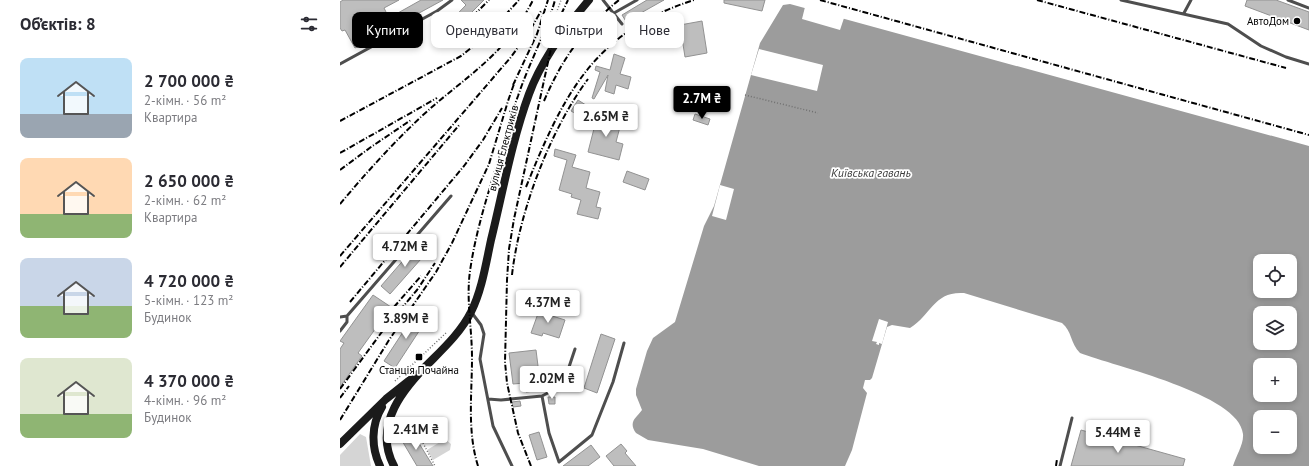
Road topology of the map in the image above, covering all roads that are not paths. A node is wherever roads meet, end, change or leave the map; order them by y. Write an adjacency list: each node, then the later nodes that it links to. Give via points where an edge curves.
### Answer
1 (452, 0): 14 (lane, via 437,11)
2 (589, 0): 17 (street, вулиця Електриків, via 552,49 529,93 518,128 485,267)
3 (603, 0): 9 (lane)
4 (637, 0): 10 (lane)
5 (1121, 0): 11 (lane)
6 (1191, 0): 11 (lane)
7 (1288, 0): 8 (lane)
8 (1309, 8)
9 (613, 12)
10 (616, 12)
11 (1184, 13): 15 (lane, via 1228,24 1261,46)
12 (617, 17): 13 (lane)
13 (622, 24)
14 (340, 64)
15 (1309, 64)
16 (452, 196): 18 (lane)
17 (470, 313): 23 (street, вулиця Електриків, via 452,338); 26 (lane, via 481,325 484,334 480,359)
18 (347, 316): 19 (lane); 20 (lane, via 347,322)
19 (340, 317)
20 (340, 331)
21 (624, 343): 24 (lane, via 613,382 592,435 559,462 548,433)
22 (575, 349): 24 (lane, via 563,385)
23 (416, 376): 25 (street); 30 (street, via 398,400)
24 (542, 396): 26 (lane)
25 (386, 399): 27 (street); 28 (street)
26 (488, 399): 34 (lane, via 493,426)
27 (368, 417): 28 (street); 31 (street)
28 (377, 417): 30 (street); 32 (street, via 374,443)
29 (1072, 418): 35 (lane)
30 (387, 428): 33 (street, via 387,446)
31 (340, 444)
32 (380, 466)
33 (394, 466)
34 (512, 466)
35 (1060, 466)

